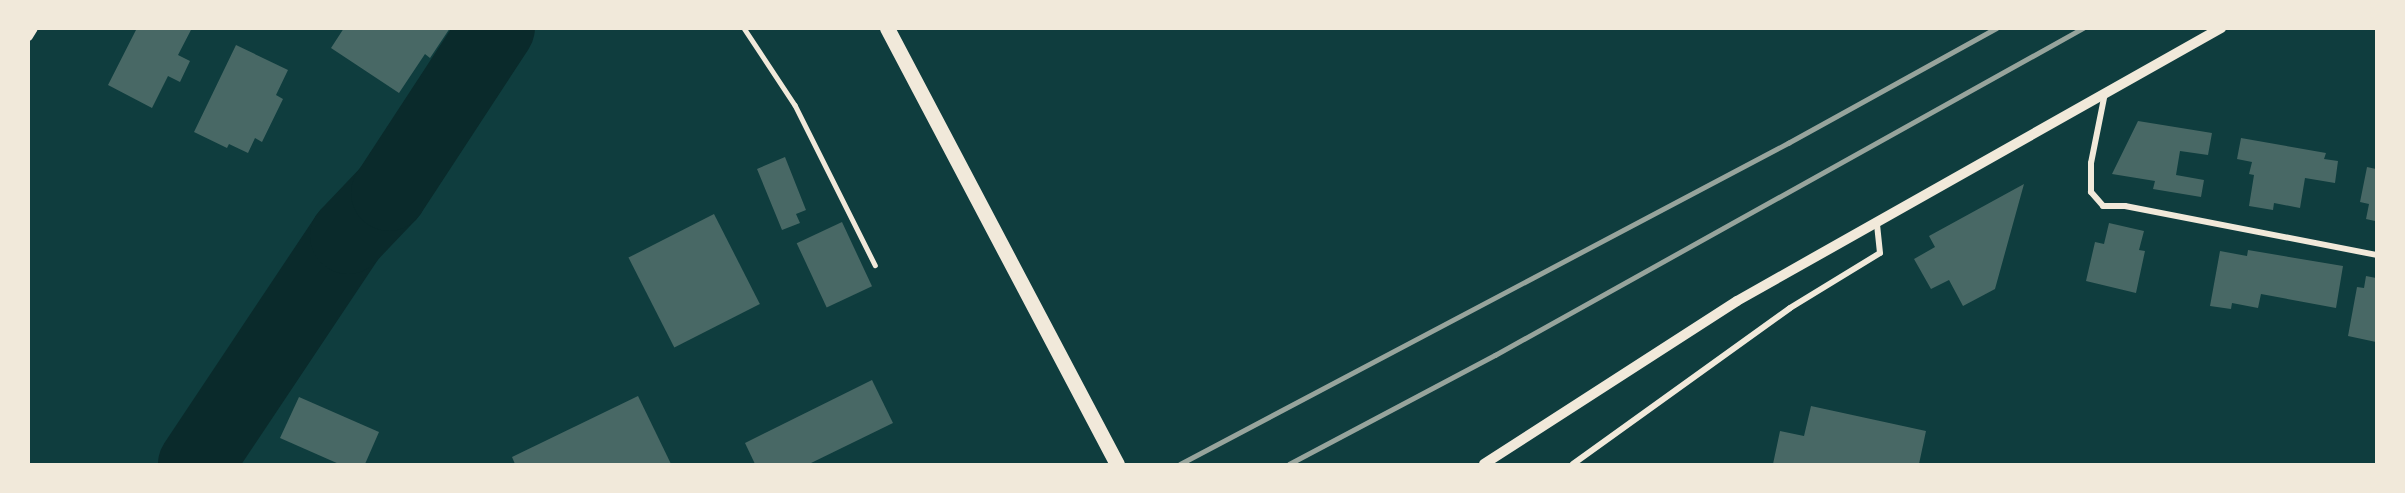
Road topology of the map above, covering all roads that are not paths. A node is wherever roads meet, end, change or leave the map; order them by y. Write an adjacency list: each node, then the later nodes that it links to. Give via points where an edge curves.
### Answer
1 (33, 28): 5 (street)
2 (744, 28): 9 (lane, via 795,105)
3 (887, 28): 10 (main road)
4 (2221, 28): 6 (street)
5 (28, 36)
6 (2105, 93): 7 (street); 8 (street, via 2091,163 2091,192 2103,206 2126,206)
7 (1877, 222): 11 (street, via 1737,302); 12 (street, via 1880,253 1790,308)
8 (2376, 255)
9 (875, 265)
10 (1117, 465)
11 (1484, 465)
12 (1573, 465)

